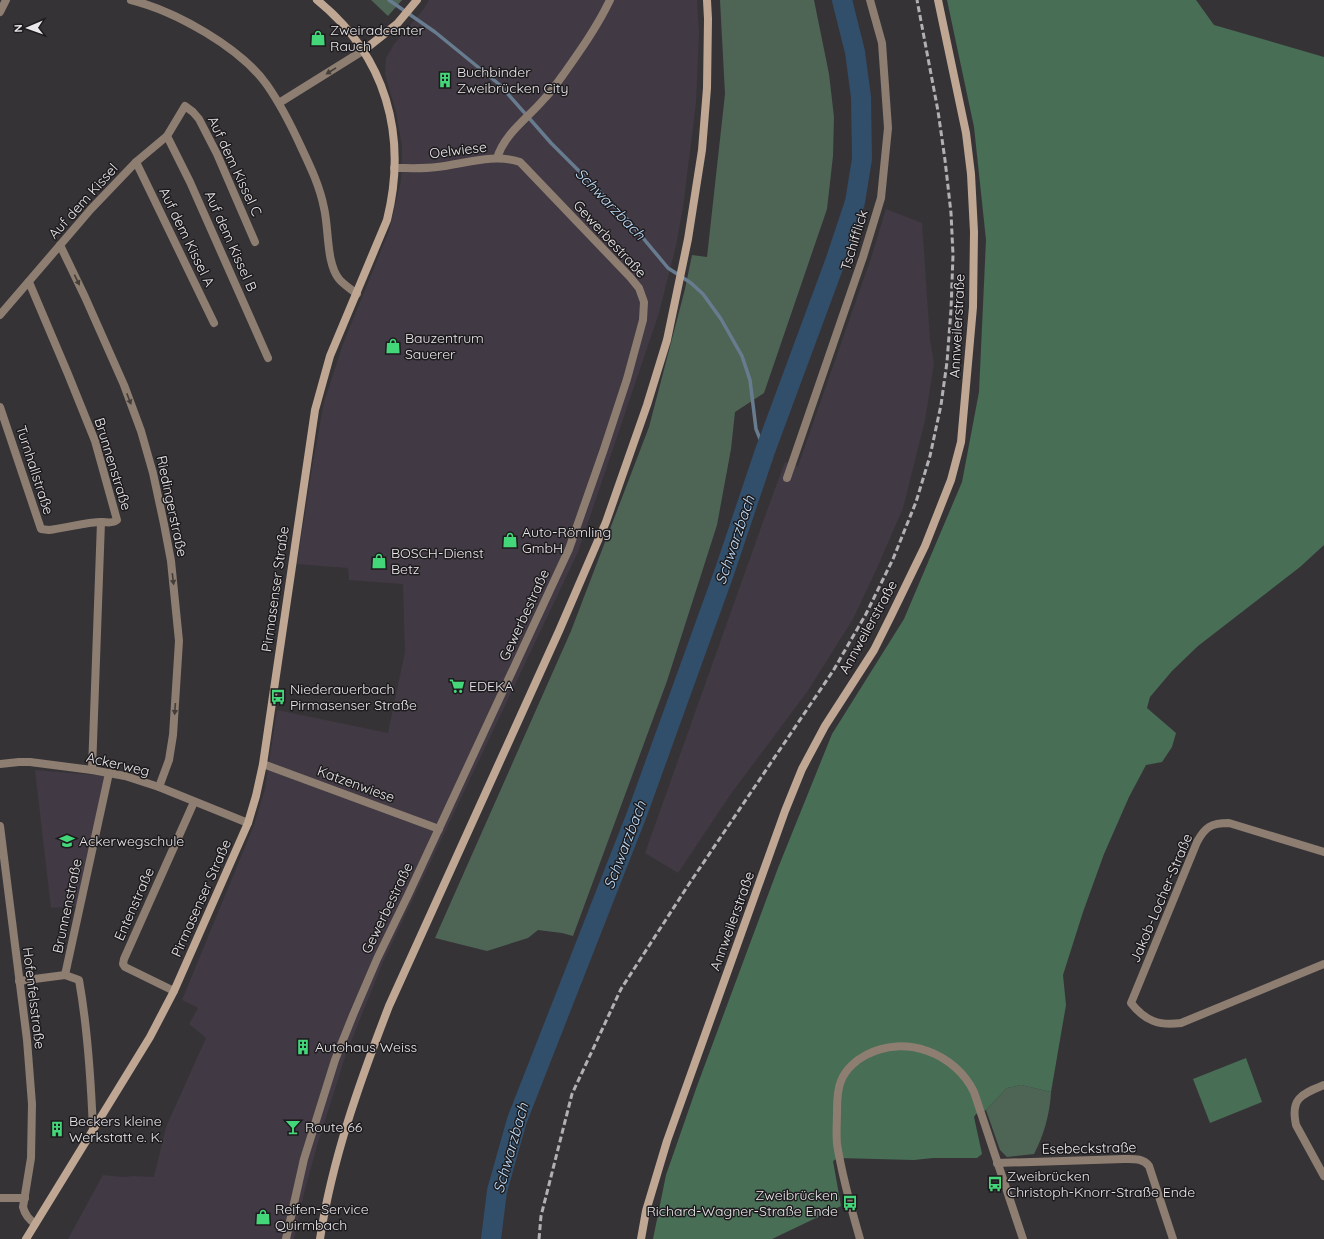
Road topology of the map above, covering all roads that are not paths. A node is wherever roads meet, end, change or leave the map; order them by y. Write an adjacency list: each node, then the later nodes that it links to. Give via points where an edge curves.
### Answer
1 (6, 0): 9 (street)
2 (130, 0): 11 (street, via 180,18 240,57 267,84)
3 (317, 0): 10 (main road, Pirmasenser Straße, via 337,18)
4 (610, 0): 14 (street, Oelwiese, via 584,44 550,93 506,138)
5 (707, 0): 50 (main road, via 707,88 702,150 688,239 667,340 647,405 606,522 389,1006 344,1137 329,1192)
6 (870, 0): 25 (street, Tschifflick, via 882,43 888,128 880,198 863,257)
7 (938, 0): 51 (main road, Annweilerstraße, via 966,133 971,174 974,232 973,307 961,442 951,480 922,553 874,650 825,726 802,769 785,811 667,1141 646,1211)
8 (416, 1): 10 (main road, via 397,24)
9 (0, 12)
10 (364, 50): 11 (street, one-way to 11); 16 (main road, Pirmasenser Straße, via 381,84 389,110)
11 (279, 103): 20 (street, via 318,187 325,208 333,266 338,278)
12 (185, 106): 13 (street, Auf dem Kissel); 17 (street, Auf dem Kissel C, via 196,115 203,126)
13 (167, 136): 15 (street, Auf dem Kissel); 23 (street, Auf dem Kissel B)
14 (497, 158): 16 (street, Oelwiese, via 436,167); 35 (street, Gewerbestraße, via 520,162 630,277 639,288 644,302 627,379 568,549)
15 (136, 162): 18 (street, Auf dem Kissel); 22 (street, Auf dem Kissel A)
16 (394, 168): 20 (main road, Pirmasenser Straße, via 392,198 387,220)
17 (255, 242)
18 (60, 245): 19 (street, Auf dem Kissel); 31 (street, Riedingerstraße, one-way to 31, via 124,385 153,472 164,524 172,568 179,641 173,735 169,760)
19 (29, 282): 21 (street, Auf dem Kissel); 26 (street, Brunnenstraße, via 97,448 117,520 110,523)
20 (357, 294): 28 (main road, Pirmasenser Straße, via 330,356 315,410)
21 (0, 315)
22 (214, 323)
23 (268, 358)
24 (0, 407): 26 (street, Turnhallstraße, via 40,529 49,530)
25 (787, 478)
26 (101, 522): 29 (street, Brunnenstraße)
27 (0, 764): 29 (street, Ackerweg, via 30,762)
28 (263, 764): 33 (main road, Pirmasenser Straße); 35 (street, Katzenwiese)
29 (92, 770): 30 (street, Ackerweg)
30 (109, 773): 31 (street, Ackerweg); 38 (street, Brunnenstraße)
31 (159, 787): 32 (street, Ackerweg)
32 (194, 802): 33 (street, Ackerweg); 40 (street, Entenstraße, via 123,964 125,968)
33 (248, 823): 40 (main road, Pirmasenser Straße)
34 (0, 826): 39 (street, Hofenfelsstraße)
35 (439, 829): 49 (street, Gewerbestraße, via 377,959 335,1060 304,1159)
36 (1324, 852): 37 (street, Jakob-Locher-Straße, via 1229,823 1210,826 1197,842 1131,1003 1145,1018 1157,1023 1181,1023)
37 (1324, 964)
38 (65, 974): 39 (street, Brunnenstraße); 42 (street, Brunnenstraße, via 79,980 81,989 90,1071)
39 (19, 980): 46 (street, Hofenfelsstraße, via 32,1104 31,1158)
40 (174, 991): 42 (main road, Pirmasenser Straße, via 150,1037)
41 (1324, 1085): 44 (street, via 1299,1097 1295,1104 1294,1116 1296,1125)
42 (93, 1131): 47 (main road, Pirmasenser Straße)
43 (997, 1163): 52 (street, via 974,1092 953,1065 927,1050 907,1046 874,1050 849,1068 841,1081 837,1099 837,1144); 53 (street); 54 (street, Esebeckstraße, via 1143,1160 1149,1166)
44 (1324, 1176)
45 (0, 1198): 46 (street)
46 (25, 1198): 47 (street, Hofenfelsstraße, via 24,1213)
47 (35, 1224): 48 (main road)
48 (26, 1239)
49 (286, 1239)
50 (320, 1239)
51 (641, 1239)
52 (860, 1239)
53 (1023, 1239)
54 (1173, 1239)

